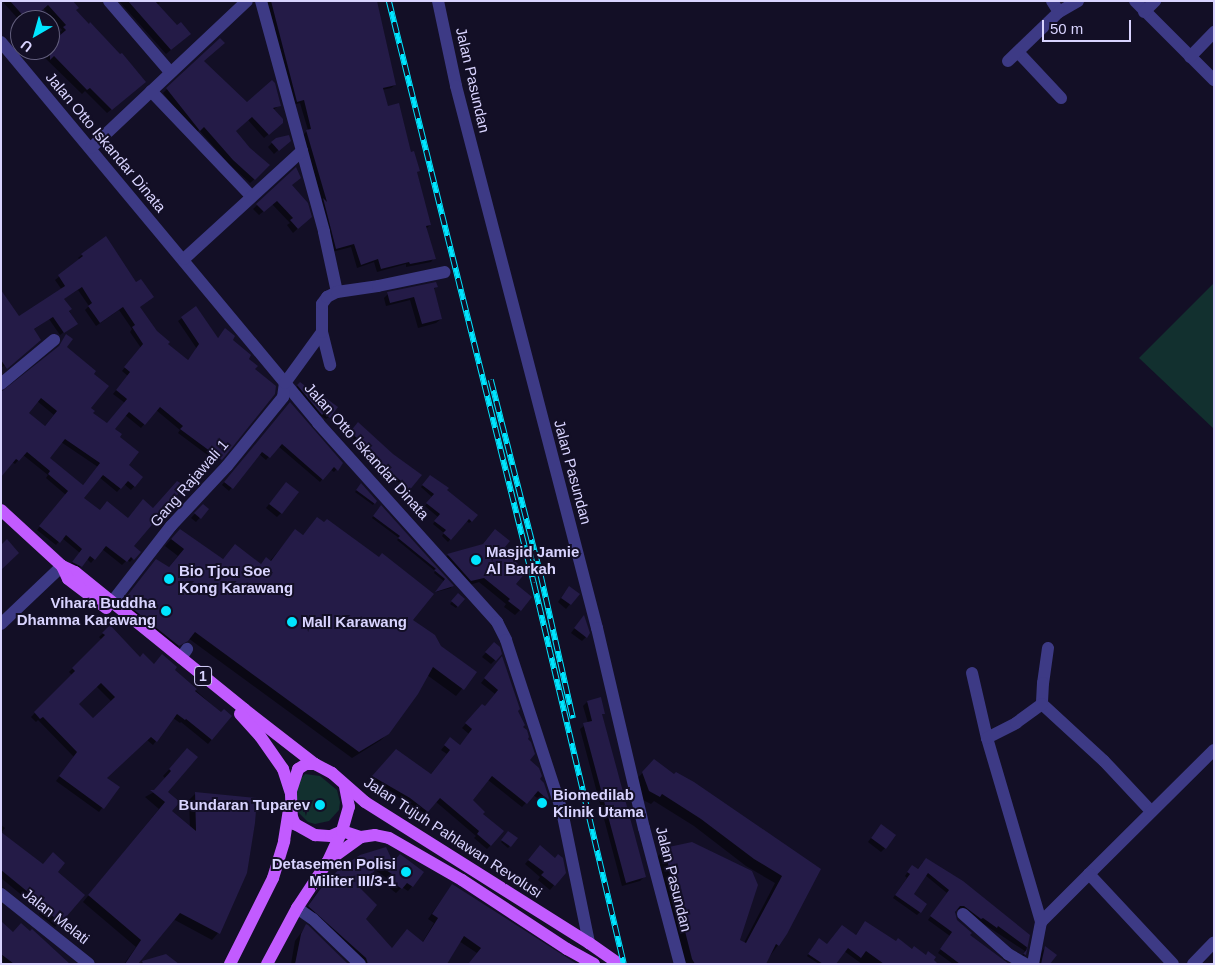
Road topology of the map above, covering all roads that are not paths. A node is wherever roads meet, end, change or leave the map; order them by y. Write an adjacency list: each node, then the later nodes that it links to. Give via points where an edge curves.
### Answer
1 (110, 1): 15 (street)
2 (247, 1): 15 (street)
3 (261, 1): 20 (street)
4 (438, 1): 53 (street, Jalan Pasundan, via 456,86 597,628)
5 (1078, 1): 8 (street)
6 (1135, 1): 9 (street)
7 (1155, 1): 9 (street)
8 (1055, 7): 12 (street)
9 (1144, 12): 13 (street)
10 (1214, 32): 13 (street)
11 (1, 42): 19 (street, Jalan Otto Iskandar Dinata)
12 (1018, 52): 14 (street); 18 (street)
13 (1190, 57): 16 (street)
14 (1008, 62)
15 (170, 72): 17 (street)
16 (1214, 80)
17 (151, 91): 19 (street); 21 (street)
18 (1061, 98)
19 (91, 148): 22 (street, Jalan Otto Iskandar Dinata)
20 (302, 151): 21 (street); 24 (street)
21 (252, 198): 22 (street)
22 (184, 259): 28 (street, Jalan Otto Iskandar Dinata)
23 (445, 272): 24 (street)
24 (337, 292): 25 (street, via 322,304)
25 (322, 332): 27 (street); 28 (street, Gang Rajawali 1)
26 (54, 340): 29 (street)
27 (330, 365)
28 (285, 383): 32 (street, Gang Rajawali 1, via 283,397 227,466 171,526); 51 (street, Jalan Otto Iskandar Dinata, via 352,463 497,622 506,640 562,812)
29 (1, 384)
30 (1, 510): 31 (main road, Jalan Tujuh Pahlawan Revolusi / 1)
31 (62, 566): 32 (main road, Jalan Tujuh Pahlawan Revolusi / 1, via 75,572); 33 (street); 41 (main road, Jalan Tujuh Pahlawan Revolusi / 1, via 68,579 238,712 283,769)
32 (112, 602): 39 (main road, Jalan Tujuh Pahlawan Revolusi / 1, via 184,654)
33 (1, 624)
34 (1048, 648): 36 (street)
35 (972, 673): 37 (street)
36 (1042, 704): 37 (street); 42 (street, via 1104,761)
37 (987, 738): 50 (street)
38 (1214, 750): 42 (street)
39 (315, 764): 40 (main road, Jalan Tujuh Pahlawan Revolusi / 1, via 332,773); 41 (main road, via 306,764 298,769 291,784)
40 (345, 786): 43 (main road, via 348,807); 51 (main road, Jalan Tujuh Pahlawan Revolusi, via 365,802)
41 (291, 794): 43 (main road, via 292,817 295,824 306,832 315,836 331,836); 58 (main road, 1, via 284,841 273,878)
42 (1151, 811): 46 (street)
43 (342, 831): 44 (main road, Jalan Tujuh Pahlawan Revolusi); 45 (main road)
44 (361, 837): 45 (main road); 55 (main road, Jalan Tujuh Pahlawan Revolusi, via 375,835 388,838 410,849)
45 (328, 861): 48 (main road)
46 (1089, 874): 50 (street); 63 (street)
47 (1, 894): 57 (street, Jalan Melati)
48 (297, 908): 54 (street, via 313,919); 59 (main road)
49 (963, 914): 56 (street, via 1008,954)
50 (1041, 922): 56 (street)
51 (589, 942): 60 (main road, Jalan Tujuh Pahlawan Revolusi)
52 (1214, 942): 64 (street)
53 (675, 950): 61 (street, Jalan Pasundan); 62 (street, Jalan Pasundan)
54 (356, 962)
55 (590, 963)
56 (1032, 963)
57 (90, 964)
58 (230, 964)
59 (267, 964)
60 (619, 964)
61 (672, 964)
62 (680, 964)
63 (1173, 964)
64 (1193, 964)

